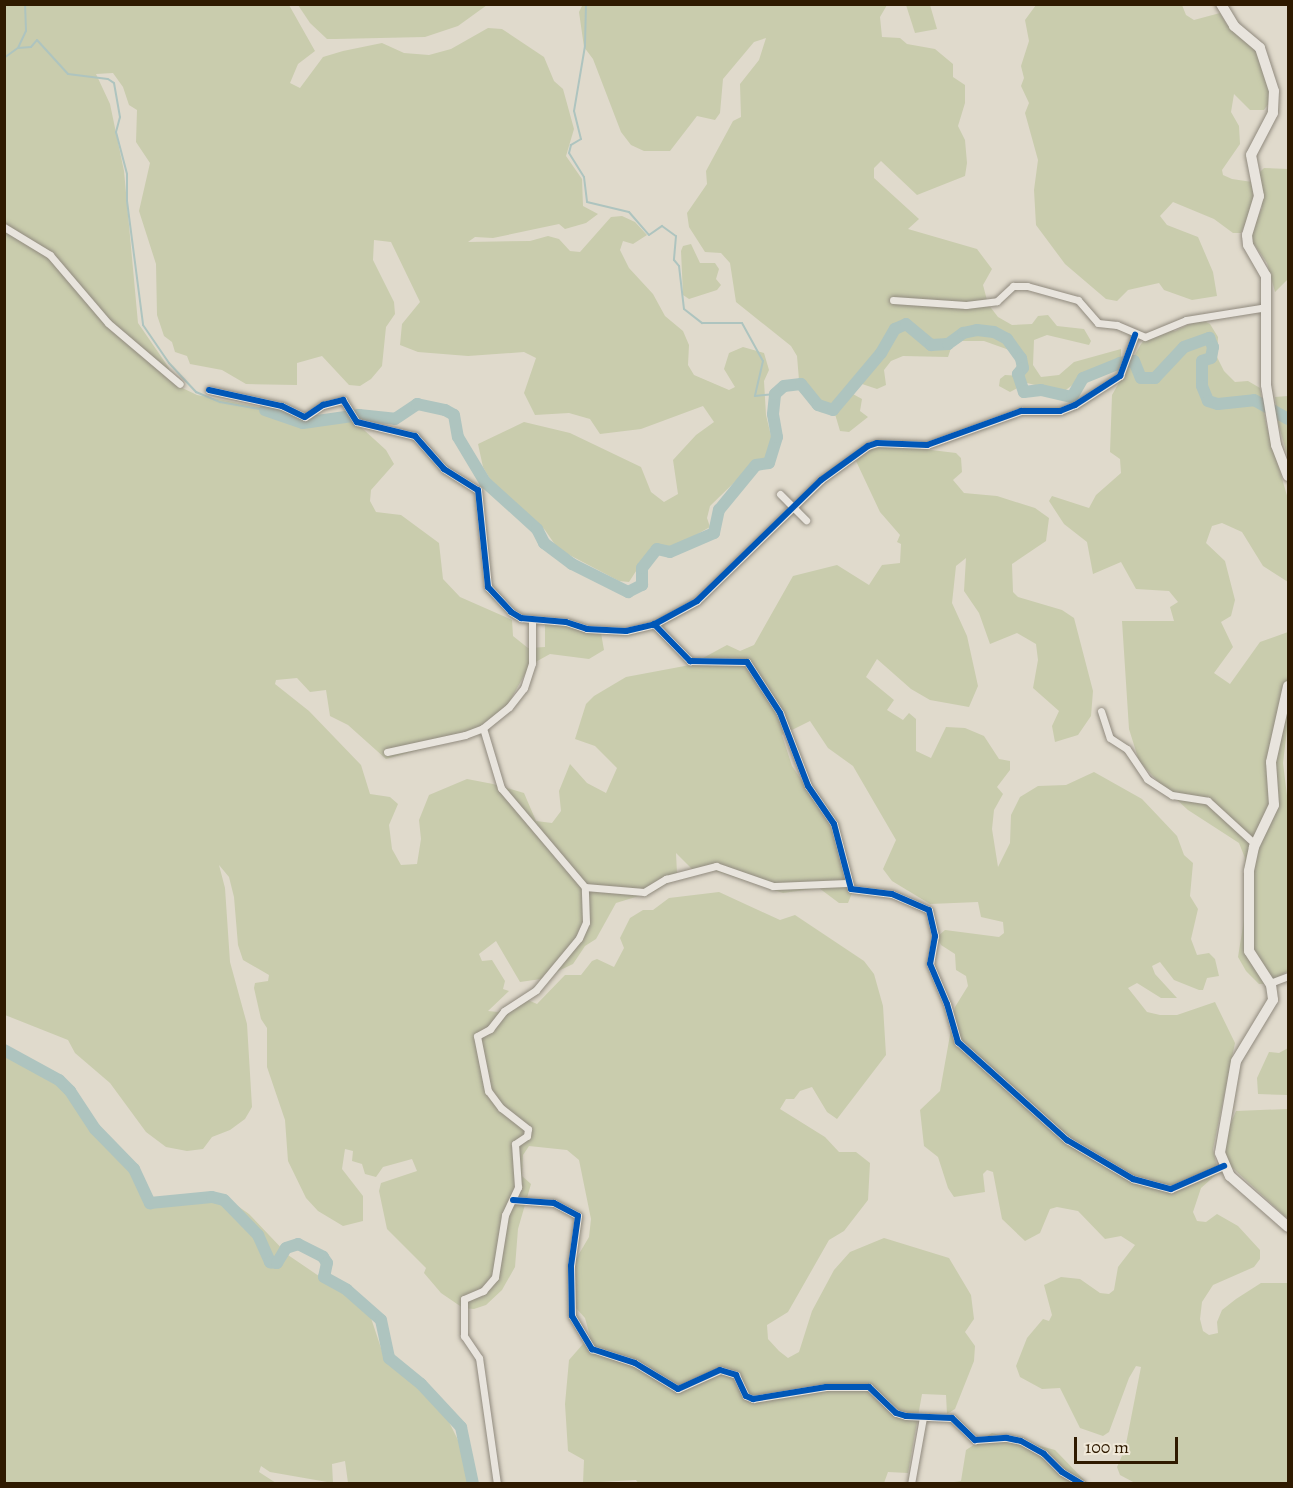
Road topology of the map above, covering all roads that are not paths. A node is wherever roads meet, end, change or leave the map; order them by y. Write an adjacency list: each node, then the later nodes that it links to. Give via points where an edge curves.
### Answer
1 (1221, 4): 4 (street, via 1234,26 1260,48 1274,91 1273,113 1252,151 1259,196 1247,235 1248,245 1266,276)
2 (4, 227): 6 (street, via 50,255 108,323)
3 (893, 300): 5 (street, via 966,304 997,301 1013,286 1027,286 1078,300 1090,318 1117,324)
4 (1267, 307): 5 (street, via 1186,320 1145,337); 8 (street, via 1266,385 1272,423)
5 (1135, 335): 10 (street, via 1125,367 1114,381 1067,409 1021,411 927,445 872,444 821,480)
6 (180, 384)
7 (209, 390): 12 (street, via 282,406 305,417 322,405 342,400 357,422 416,436 444,469 478,490 488,587 515,616)
8 (1288, 476)
9 (780, 494): 10 (street)
10 (795, 506): 11 (street); 13 (street, via 697,601)
11 (806, 520)
12 (532, 619): 13 (street, via 608,631); 16 (street, via 532,663 524,688 509,707)
13 (654, 624): 19 (street, via 690,661 747,662 780,713 808,786 834,824)
14 (1288, 686): 18 (street, via 1271,762 1274,805)
15 (1101, 711): 18 (street, via 1107,734 1131,753 1147,779 1172,795 1208,801)
16 (483, 728): 17 (street); 20 (street, via 501,788)
17 (387, 752)
18 (1255, 844): 22 (street, via 1249,871 1249,946 1253,961)
19 (849, 883): 20 (street, via 773,886 716,866 666,879 644,892); 23 (street, via 854,891 892,894 929,910 935,936 930,964 958,1042 1067,1140 1133,1179 1163,1188 1176,1188)
20 (585, 887): 24 (street, via 586,922 579,938 536,990 504,1011 490,1029 477,1036 488,1091 501,1108 528,1129 527,1136 514,1144 518,1187)
21 (1288, 976): 22 (street)
22 (1270, 983): 23 (street, via 1272,1004 1236,1061 1220,1148)
23 (1224, 1166): 25 (street)
24 (513, 1200): 26 (street, via 555,1203 578,1216 571,1266 572,1316 592,1349 634,1363 678,1389 720,1370 736,1375 746,1396 753,1398 858,1385 875,1391 896,1413); 27 (street, via 505,1215 495,1277 483,1291 464,1299 464,1336 479,1359)
25 (1288, 1227)
26 (923, 1417): 28 (street); 29 (street, via 945,1416 958,1421 975,1440 1021,1441)
27 (497, 1484)
28 (911, 1484)
29 (1082, 1484)

